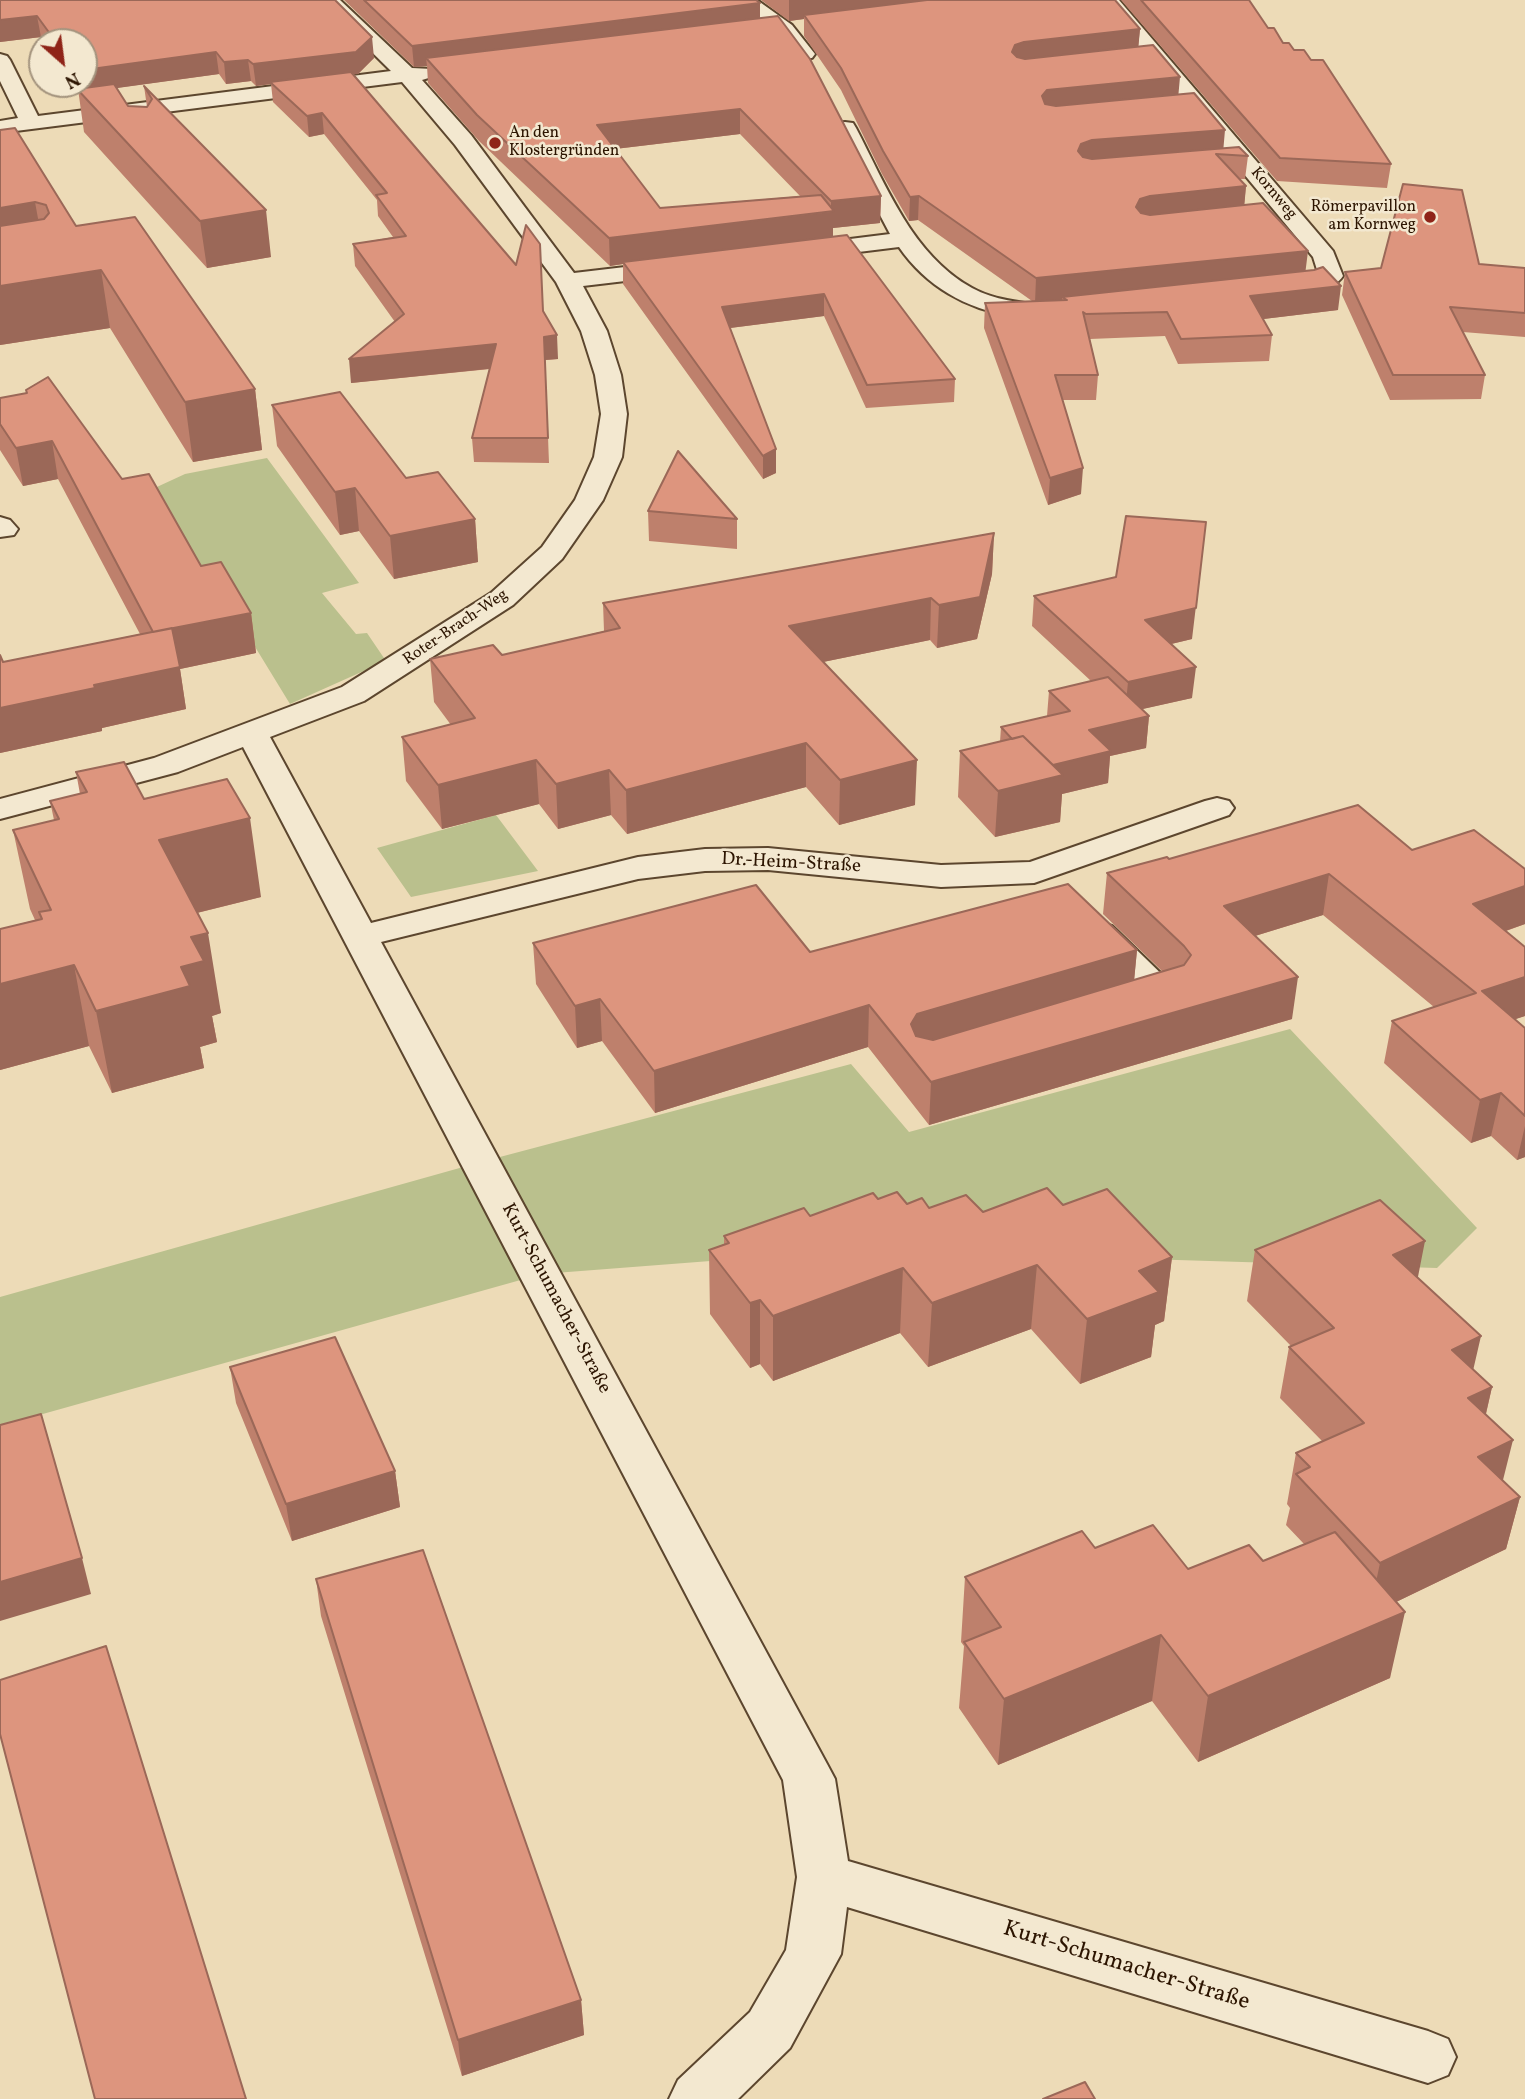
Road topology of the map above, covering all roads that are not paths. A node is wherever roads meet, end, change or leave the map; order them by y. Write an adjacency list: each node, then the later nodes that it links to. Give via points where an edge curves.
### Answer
1 (329, 0): 12 (street, Roter-Brach-Weg)
2 (1109, 0): 7 (street, Kornweg)
3 (752, 6): 4 (street)
4 (786, 19): 5 (street); 6 (street); 10 (street)
5 (812, 26)
6 (759, 32)
7 (1157, 57): 9 (street); 14 (street, Kornweg)
8 (0, 60): 17 (street)
9 (1130, 60)
10 (813, 68)
11 (449, 70): 12 (street)
12 (407, 75): 16 (street); 27 (street, Roter-Brach-Weg, via 463,140)
13 (833, 105): 24 (street)
14 (1198, 106): 15 (street); 20 (street, Kornweg)
15 (1172, 108)
16 (124, 112): 17 (street); 19 (street)
17 (31, 124): 18 (street)
18 (0, 127)
19 (138, 134)
20 (1244, 160): 21 (street); 22 (street, Kornweg)
21 (1219, 162)
22 (1290, 214): 23 (street); 28 (street, Kornweg, via 1325,256 1331,276 1311,285)
23 (1264, 216)
24 (904, 239): 25 (street); 29 (street, via 934,275 981,303 1009,311)
25 (783, 255)
26 (703, 265): 27 (street)
27 (568, 281): 30 (street, Roter-Brach-Weg, via 594,331 614,414 608,457 567,532 552,553 502,599 424,651 353,694)
28 (1258, 290)
29 (1060, 311)
30 (252, 734): 32 (street, Roter-Brach-Weg, via 166,765); 34 (street, Kurt-Schumacher-Straße)
31 (1217, 808): 33 (street, Dr.-Heim-Straße)
32 (0, 809)
33 (1034, 872): 34 (street, Dr.-Heim-Straße, via 941,876 768,859 705,860 638,868); 35 (street, via 1164,997)
34 (362, 936): 36 (street, Kurt-Schumacher-Straße, via 809,1779)
35 (1112, 1013)
36 (824, 1877): 37 (street, Kurt-Schumacher-Straße); 38 (street, Kurt-Schumacher-Straße, via 813,1954 801,1976 770,2030)
37 (1428, 2057)
38 (698, 2099)

